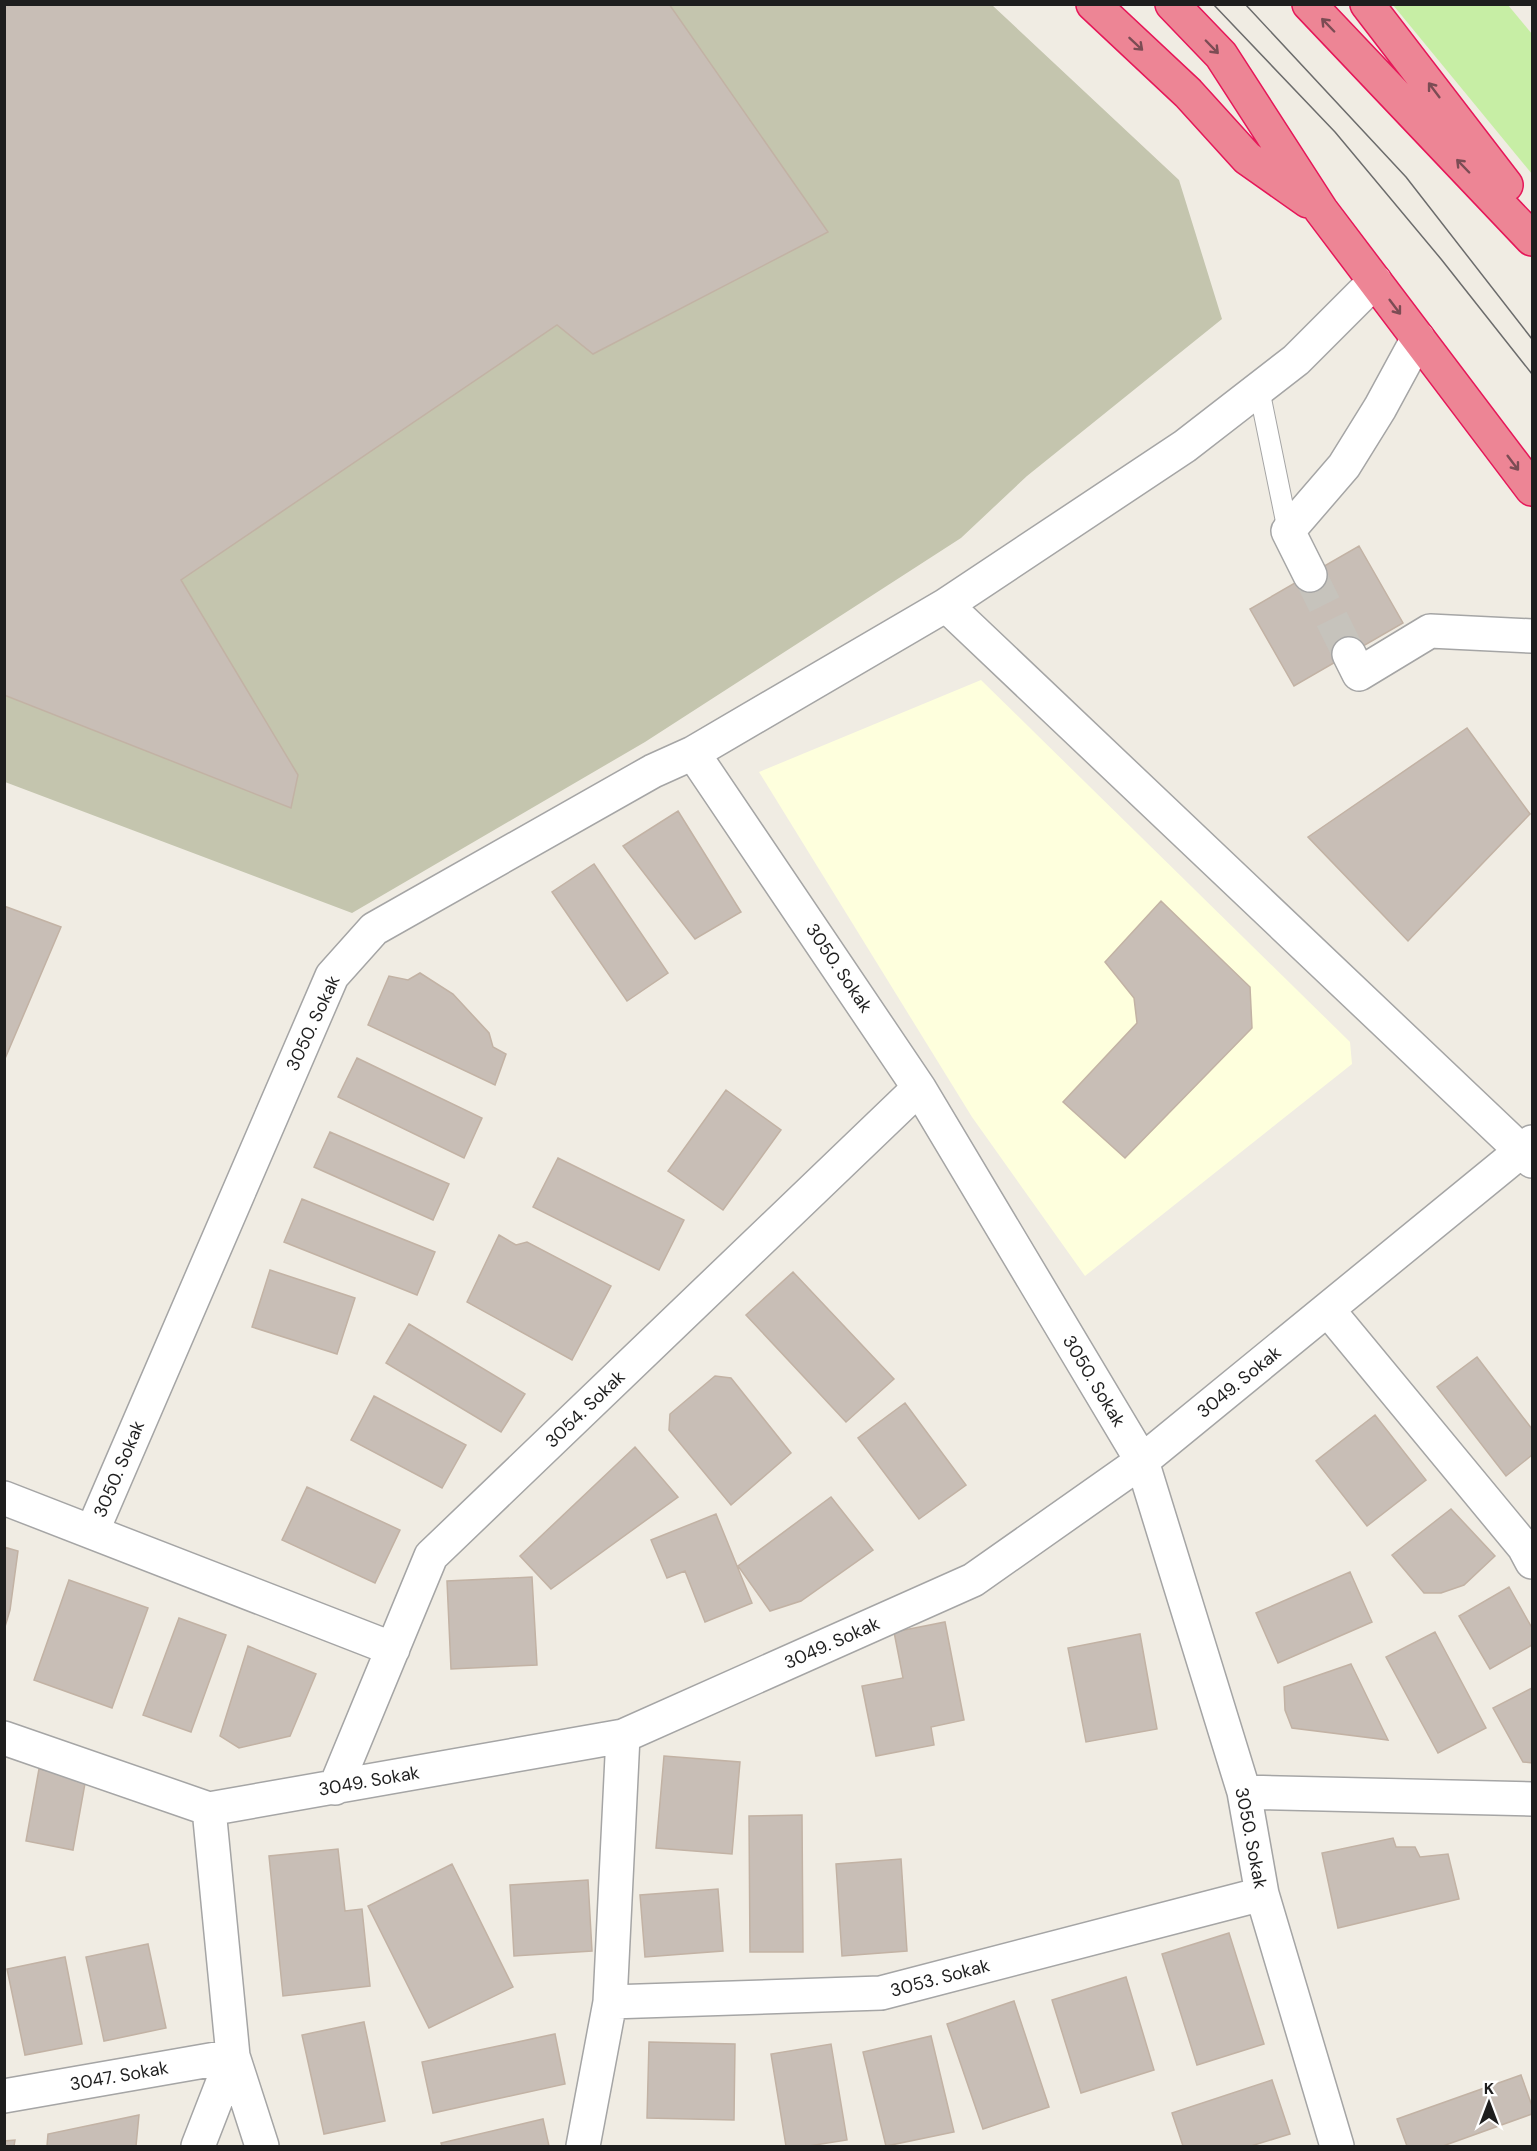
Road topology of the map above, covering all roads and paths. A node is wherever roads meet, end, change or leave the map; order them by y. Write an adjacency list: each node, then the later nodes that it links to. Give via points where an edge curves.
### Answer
1 (1093, 4): 5 (highway, one-way to 5, via 1188,93 1247,159)
2 (1172, 4): 5 (highway, one-way to 5, via 1221,55)
3 (1309, 4): 7 (highway, one-way to 3)
4 (1367, 4): 6 (highway, one-way to 4)
5 (1321, 210): 8 (highway)
6 (1533, 220)
7 (1533, 239)
8 (1375, 281): 9 (highway, one-way to 9); 10 (street, via 1296,360)
9 (1418, 338): 11 (highway, one-way to 11); 12 (street, via 1344,466)
10 (1259, 389): 12 (lane); 14 (street, via 1185,446)
11 (1533, 489)
12 (1288, 531): 13 (street)
13 (1310, 575)
14 (946, 605): 17 (street); 19 (street)
15 (1533, 636): 16 (street, via 1430,631 1359,674)
16 (1349, 654)
17 (693, 753): 18 (street, 3050. Sokak); 23 (street, 3050. Sokak, via 633,782 374,929 332,976)
18 (919, 1088): 21 (street, 3050. Sokak); 25 (street, 3054. Sokak, via 431,1556)
19 (1530, 1152): 20 (street, 3049. Sokak)
20 (1328, 1310): 21 (street, 3049. Sokak); 24 (street)
21 (1142, 1461): 26 (street, 3049. Sokak, via 973,1580); 29 (street, 3050. Sokak)
22 (4, 1498): 23 (street)
23 (92, 1532): 25 (street)
24 (1533, 1562)
25 (393, 1649): 28 (street, 3054. Sokak)
26 (623, 1736): 28 (street, 3049. Sokak); 33 (street)
27 (4, 1738): 31 (street, 3049. Sokak)
28 (335, 1788): 31 (street, 3049. Sokak)
29 (1244, 1792): 30 (street); 32 (street, 3050. Sokak)
30 (1533, 1799)
31 (209, 1809): 34 (street)
32 (1262, 1894): 33 (street, 3053. Sokak, via 881,1993); 39 (street, 3050. Sokak)
33 (610, 2002): 38 (street)
34 (233, 2056): 35 (street, 3047. Sokak); 36 (street); 37 (street)
35 (4, 2096)
36 (198, 2146)
37 (262, 2146)
38 (583, 2146)
39 (1337, 2146)

